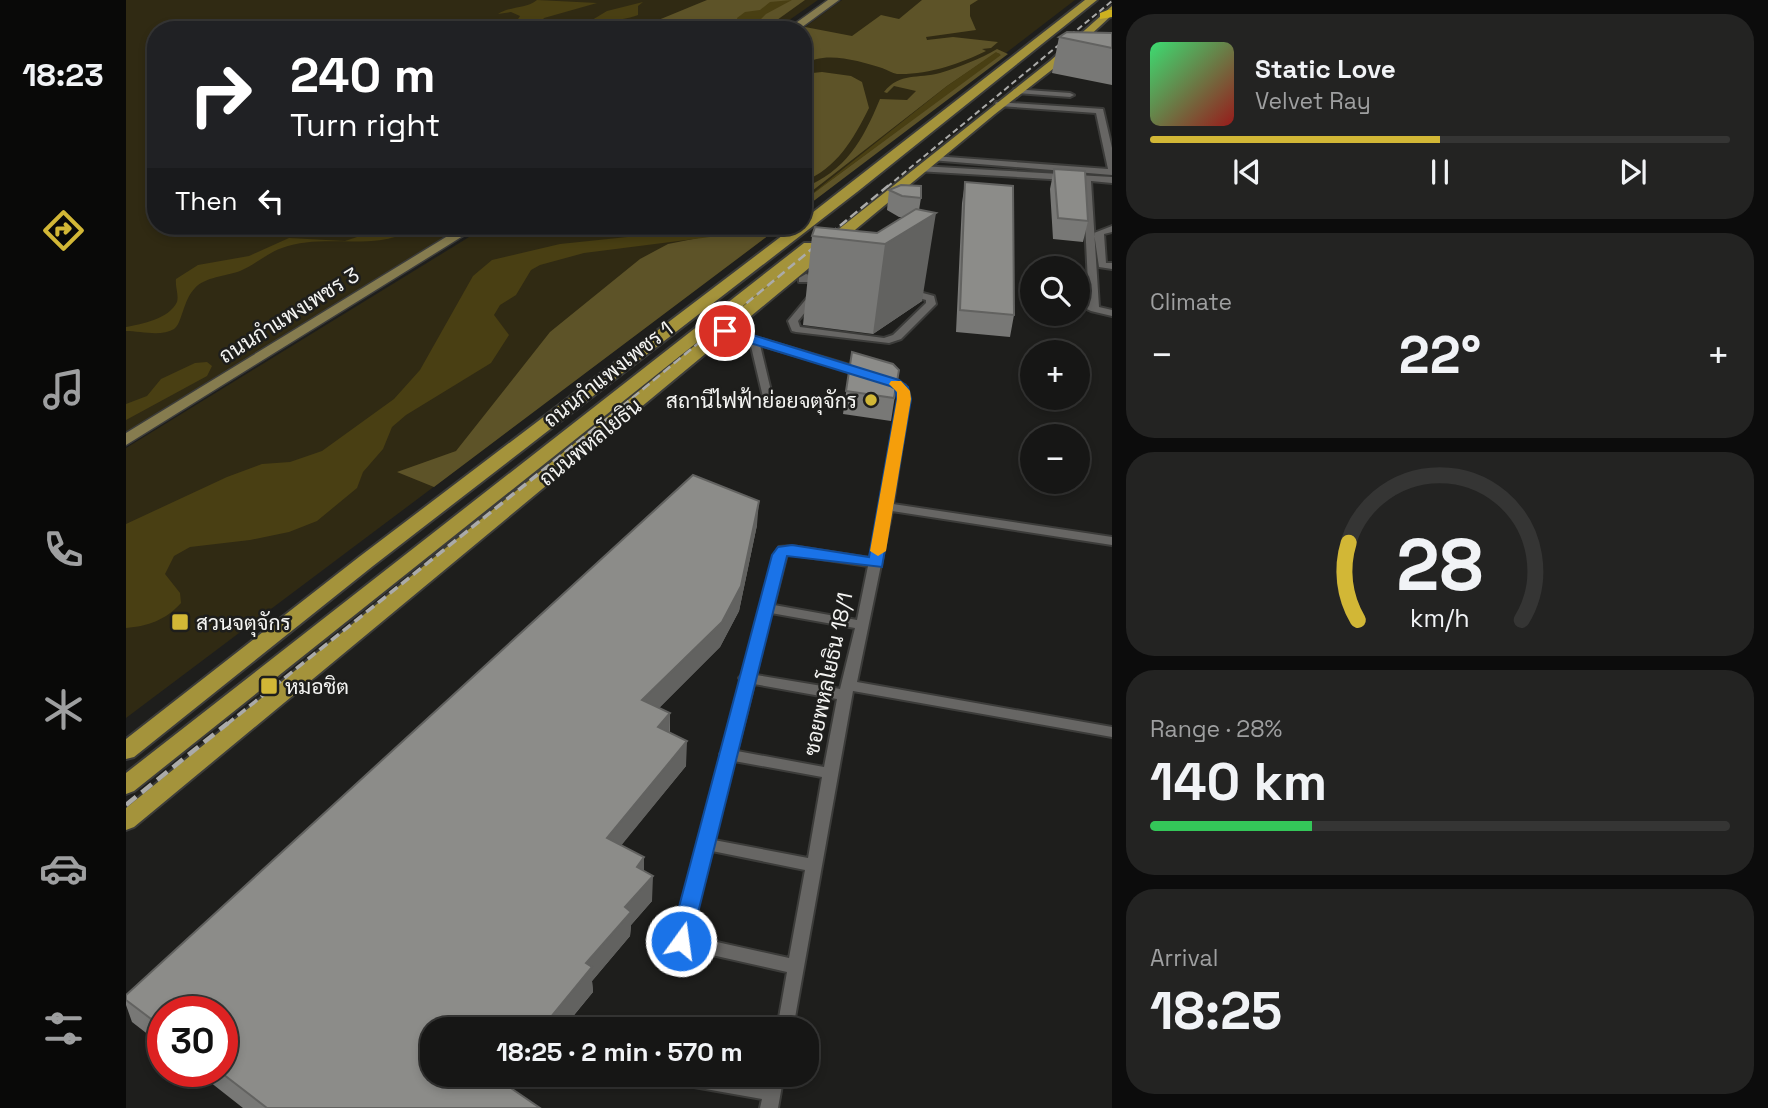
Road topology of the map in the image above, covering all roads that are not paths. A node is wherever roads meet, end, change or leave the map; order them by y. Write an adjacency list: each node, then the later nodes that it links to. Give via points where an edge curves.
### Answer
1 (834, 0): 4 (street)
2 (1092, 0): 18 (main road, ถนนกำแพงเพชร 1)
3 (1109, 13): 5 (main road, ถนนพหลโยธิน)
4 (804, 21)
5 (1054, 63): 6 (main road, ถนนพหลโยธิน); 16 (main road, ถนนพหลโยธิน, via 1011,84)
6 (1017, 91): 7 (street); 8 (main road, ถนนพหลโยธิน)
7 (1070, 95)
8 (999, 104): 9 (main road, ถนนพหลโยธิน); 13 (street, via 1100,111)
9 (951, 143): 10 (street); 11 (main road, ถนนพหลโยธิน)
10 (963, 157): 11 (street); 13 (street)
11 (934, 158): 12 (main road, ถนนพหลโยธิน)
12 (920, 169): 14 (street); 17 (main road, ถนนพหลโยธิน)
13 (1112, 171)
14 (1087, 179): 15 (street); 26 (street)
15 (1112, 180)
16 (868, 198): 17 (main road); 36 (main road, ถนนพหลโยธิน)
17 (864, 216): 23 (main road, ถนนพหลโยธิน)
18 (812, 219)
19 (1112, 229): 22 (street, via 1099,233 1102,265)
20 (458, 235): 31 (street, ถนนกำแพงเพชร 3)
21 (791, 235): 42 (main road, ถนนกำแพงเพชร 1)
22 (1112, 266)
23 (802, 278): 24 (street, via 824,283 793,321 795,327 880,341 897,337 932,302 926,294); 28 (main road, ถนนพหลโยธิน)
24 (893, 290)
25 (1090, 307): 26 (street)
26 (1094, 309): 27 (street)
27 (1112, 313)
28 (725, 331): 29 (street, ซอยพหลโยธิน 18/1); 35 (main road, ถนนพหลโยธิน)
29 (754, 339): 30 (street); 32 (street, ซอยพหลโยธิน 18/1, via 901,387 904,399)
30 (767, 395)
31 (126, 440)
32 (887, 507): 33 (street); 34 (street, ซอยพหลโยธิน 18/1)
33 (1112, 541)
34 (876, 563): 37 (street, via 783,550); 38 (street, ซอยพหลโยธิน 18/1)
35 (433, 571): 36 (main road); 46 (main road, ถนนพหลโยธิน)
36 (370, 592): 45 (main road, ถนนพหลโยธิน)
37 (766, 608): 38 (street); 39 (street)
38 (862, 625): 40 (street, ซอยพหลโยธิน 18/1)
39 (746, 678): 40 (street); 43 (street)
40 (846, 690): 41 (street); 44 (street, ซอยพหลโยธิน 18/1)
41 (1112, 732)
42 (126, 751)
43 (727, 754): 44 (street); 47 (street)
44 (829, 774): 48 (street, ซอยพหลโยธิน 18/1)
45 (126, 785)
46 (126, 821)
47 (705, 844): 48 (street); 49 (street, via 681,941)
48 (812, 865): 49 (street, ซอยพหลโยธิน 18/1)
49 (797, 967): 50 (street, ซอยพหลโยธิน 18/1)
50 (787, 1017)
51 (718, 1087): 52 (street)
52 (770, 1100)

